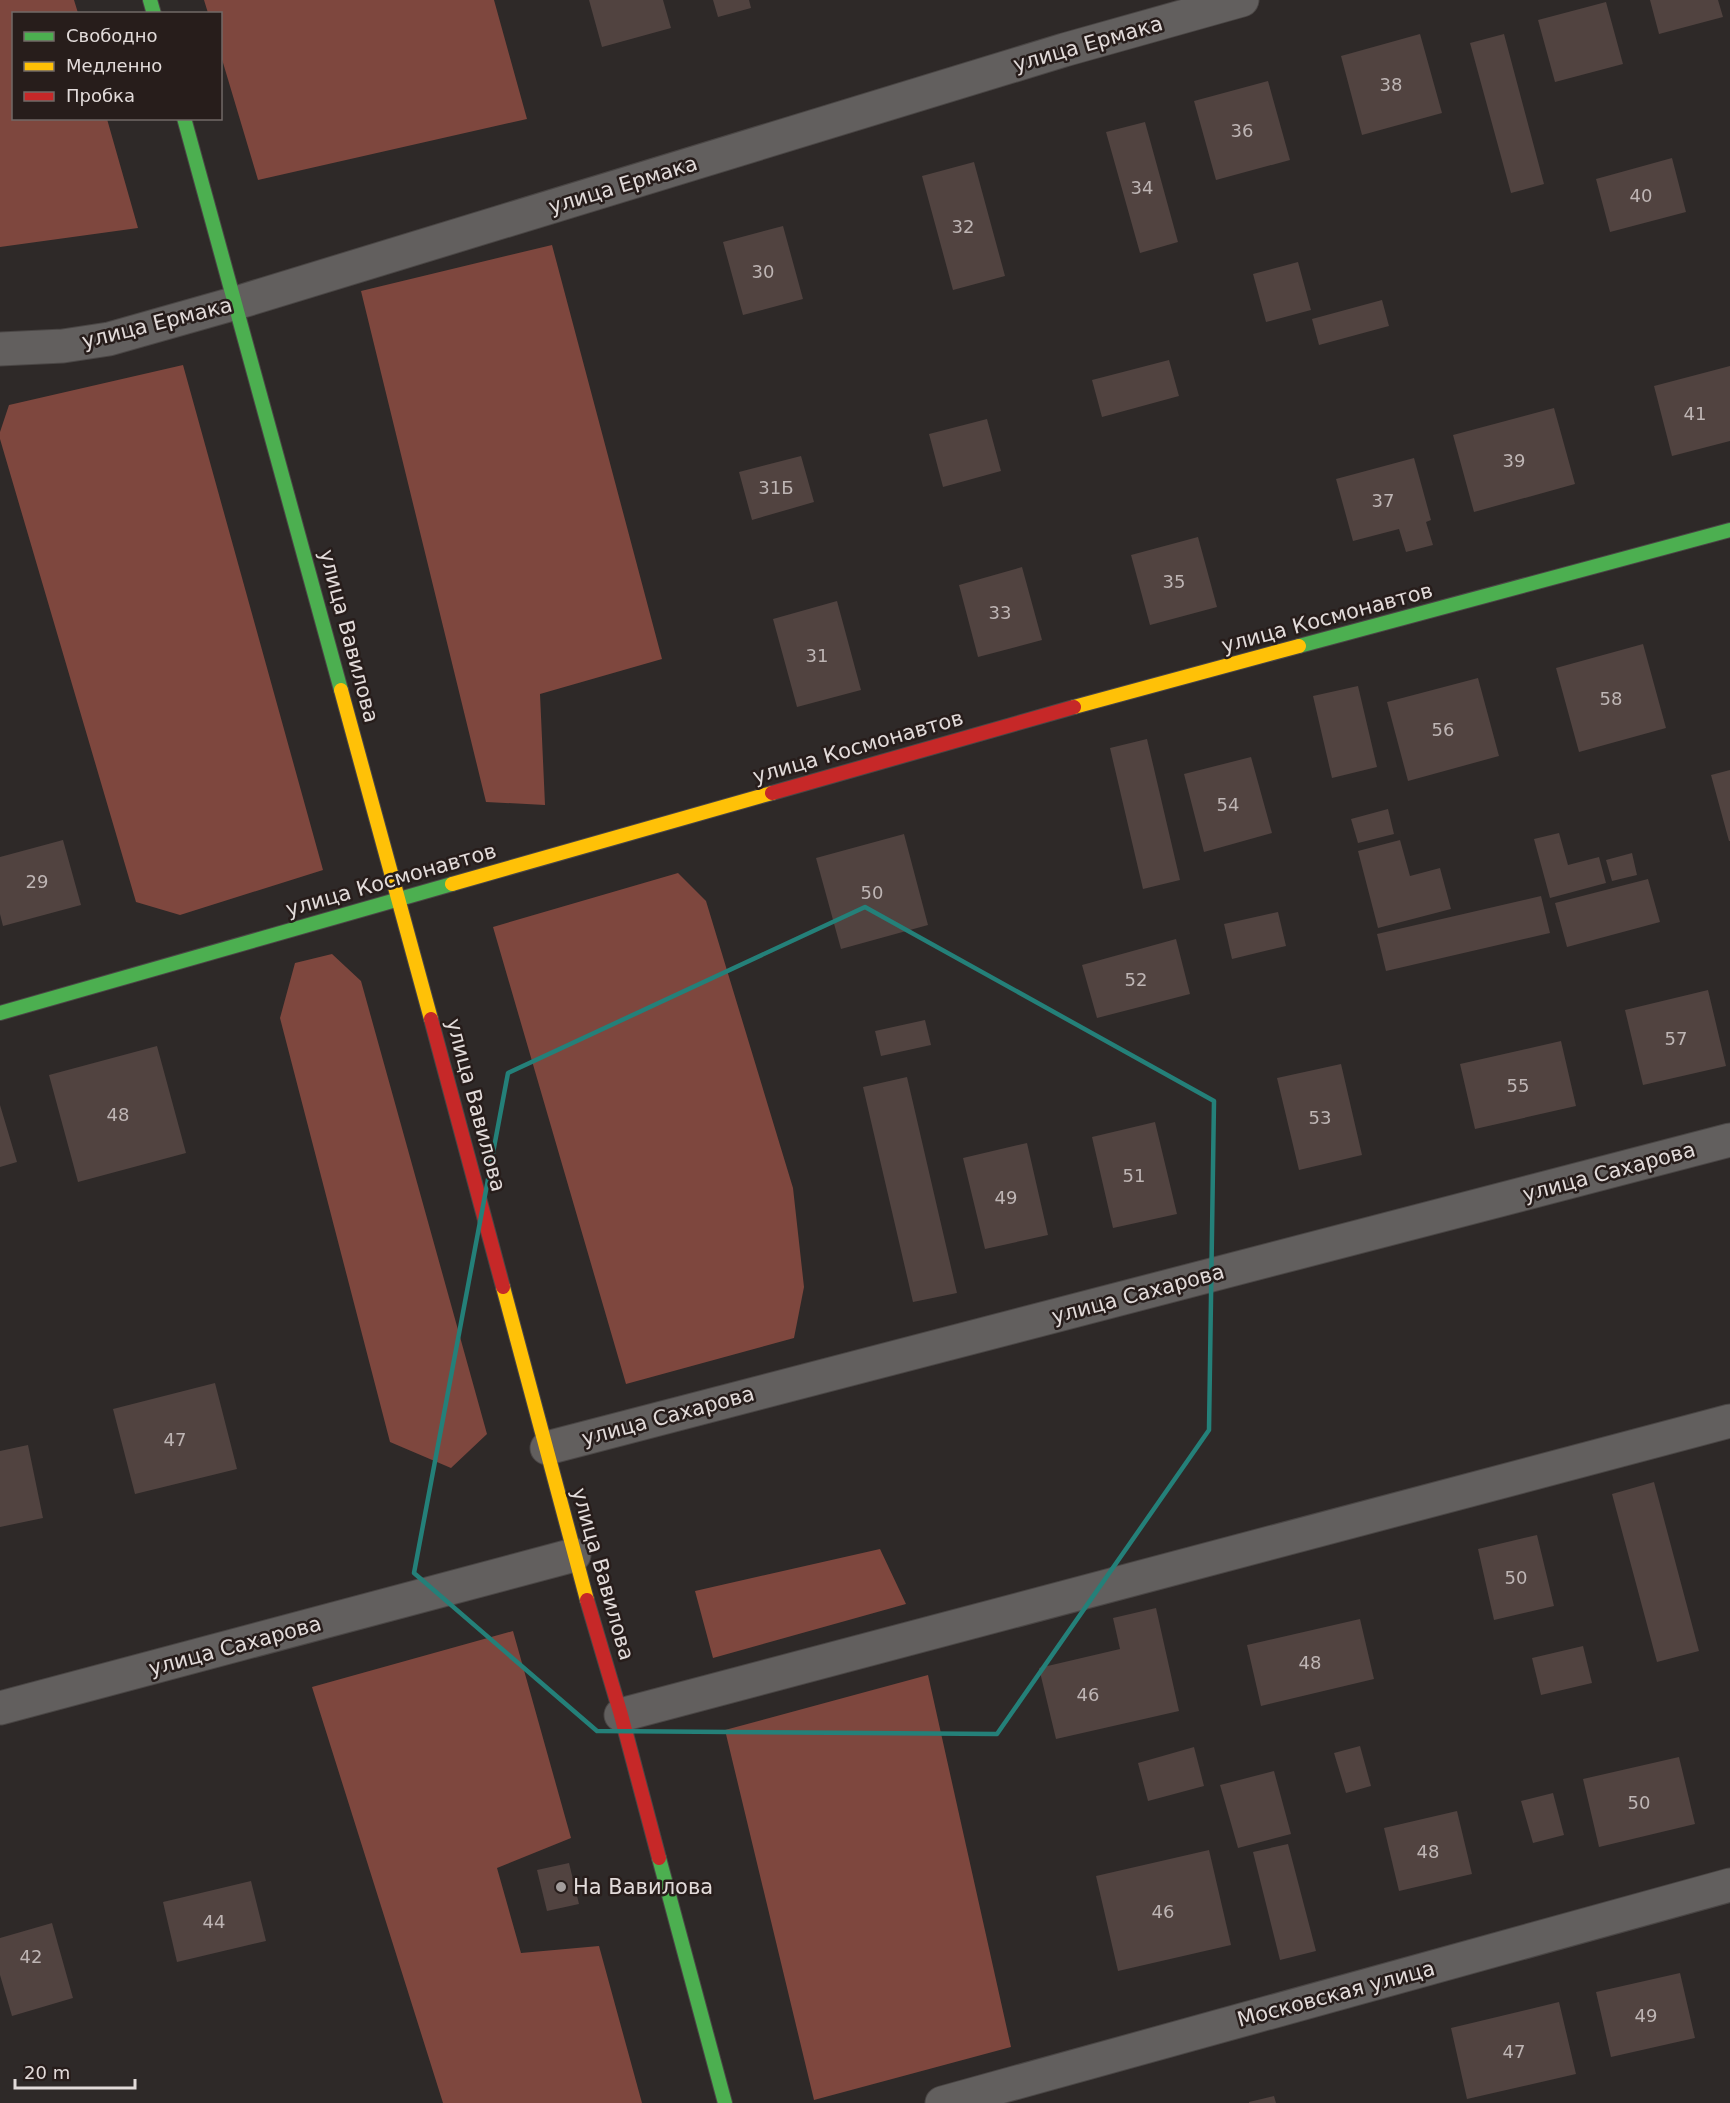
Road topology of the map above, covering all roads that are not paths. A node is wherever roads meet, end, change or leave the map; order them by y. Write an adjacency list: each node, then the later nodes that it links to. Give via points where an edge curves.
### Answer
1 (1242, 0): 3 (street, улица Ермака, via 1064,50)
2 (185, 120): 3 (street, улица Вавилова)
3 (236, 303): 4 (street, улица Ермака, via 109,339); 6 (street, улица Вавилова)
4 (0, 349)
5 (1730, 530): 6 (street, улица Космонавтов, via 1071,708)
6 (399, 899): 7 (street, улица Космонавтов); 10 (street, улица Вавилова)
7 (0, 1012)
8 (1730, 1140): 10 (street, улица Сахарова)
9 (1730, 1421): 13 (street)
10 (547, 1448): 11 (street, улица Вавилова)
11 (574, 1555): 12 (street, улица Сахарова); 13 (street, улица Вавилова)
12 (0, 1708)
13 (621, 1715): 15 (street, улица Вавилова)
14 (1730, 1885): 16 (street, Московская улица)
15 (725, 2103)
16 (942, 2103)

